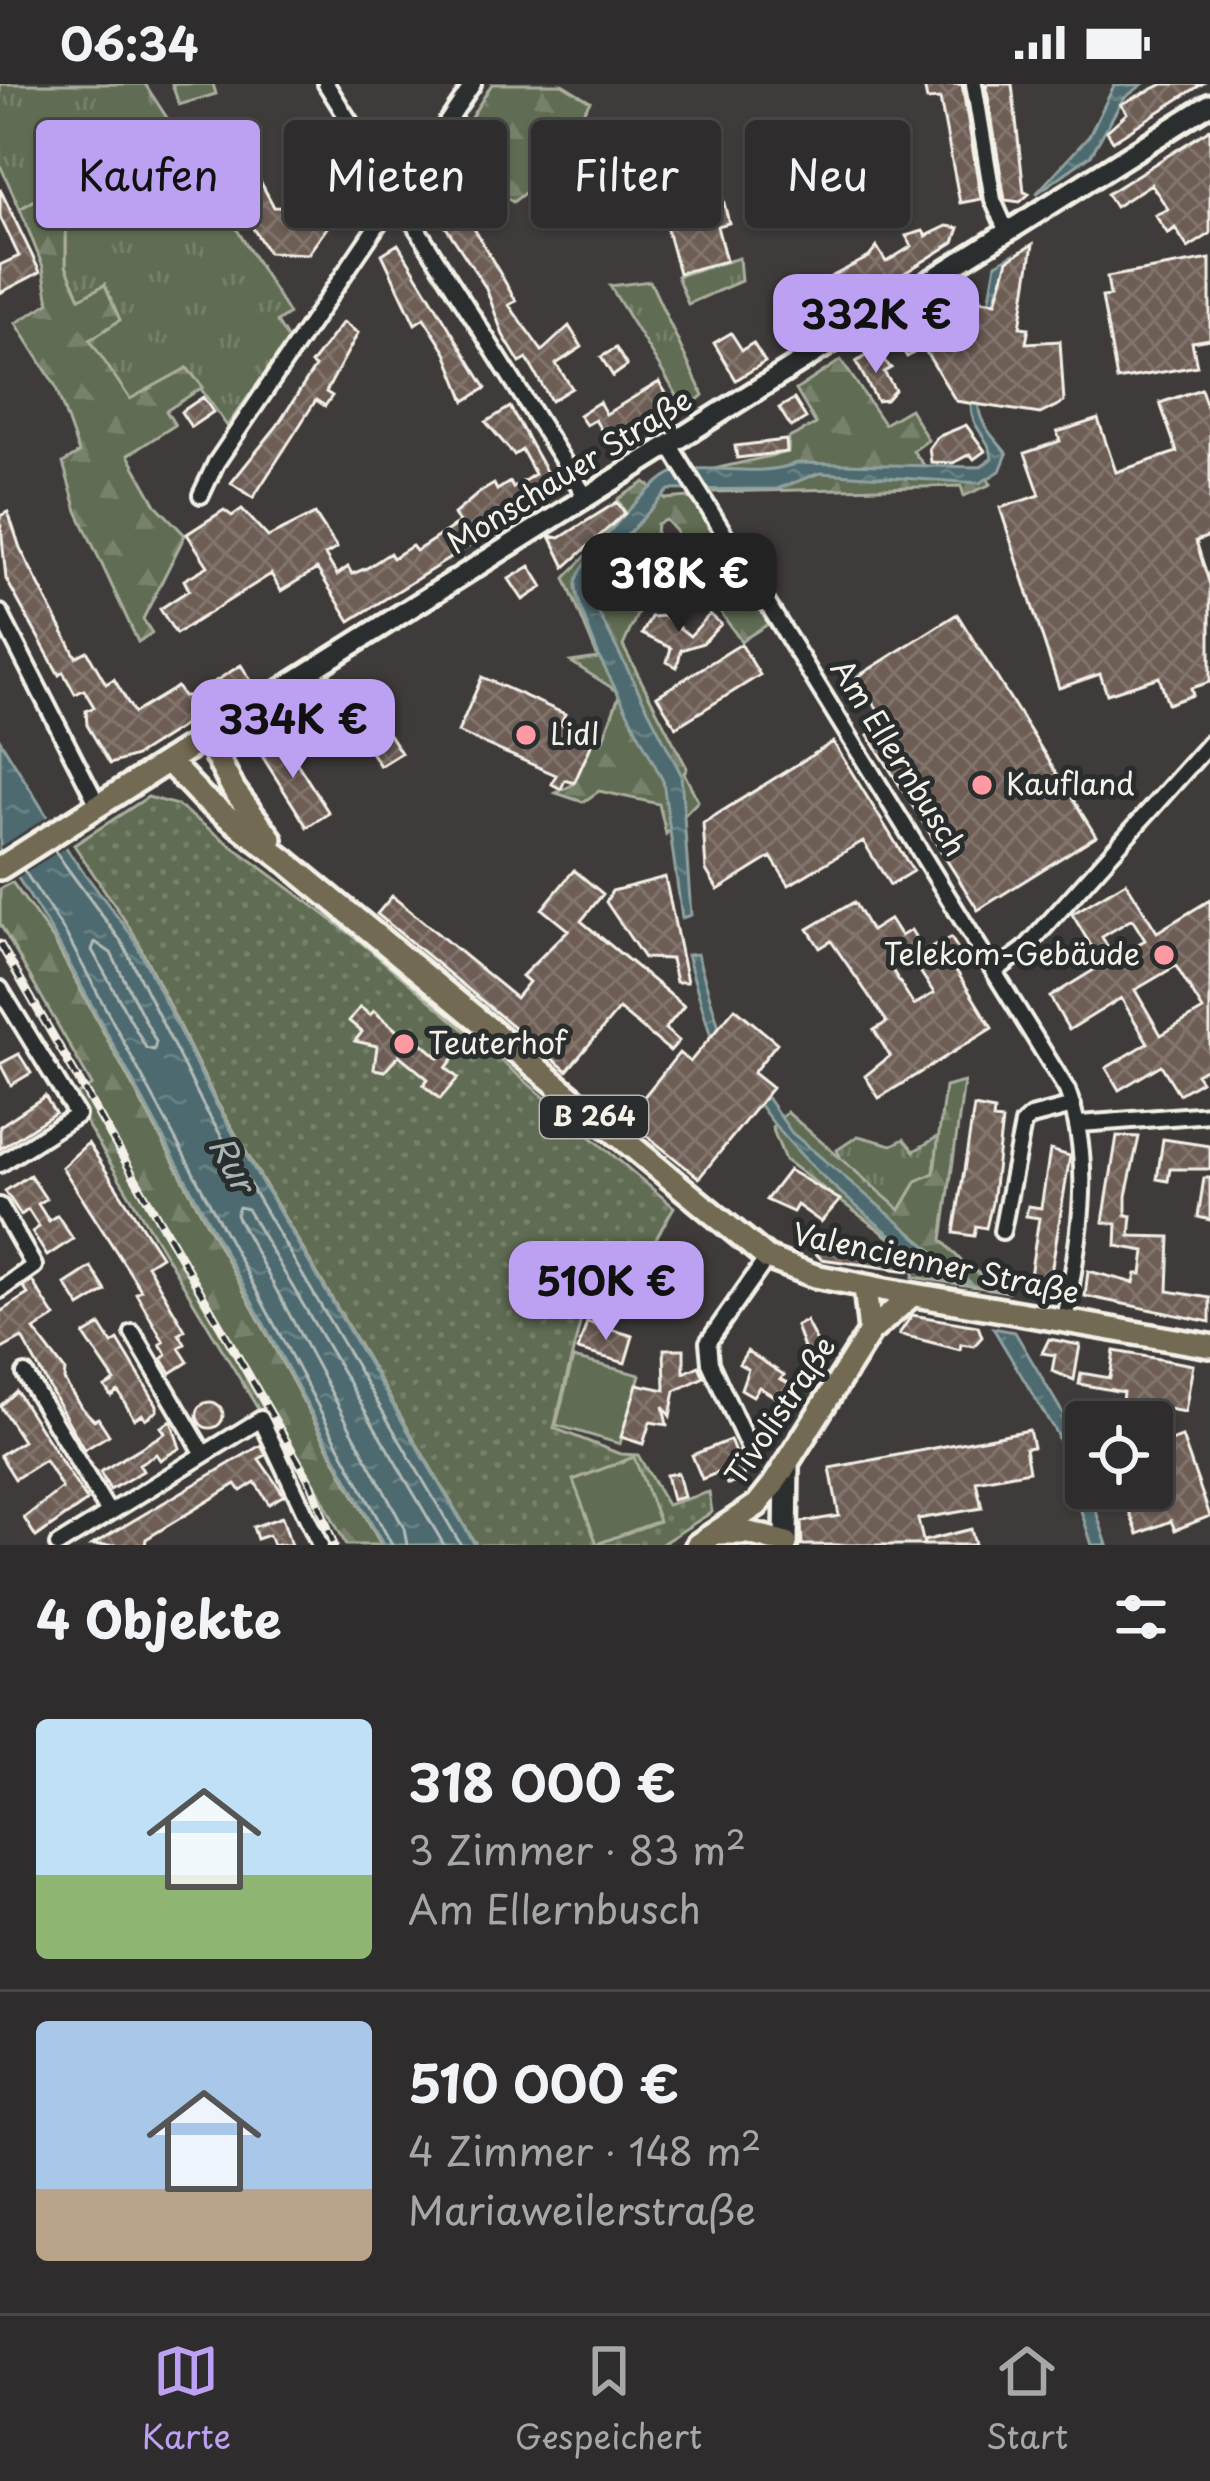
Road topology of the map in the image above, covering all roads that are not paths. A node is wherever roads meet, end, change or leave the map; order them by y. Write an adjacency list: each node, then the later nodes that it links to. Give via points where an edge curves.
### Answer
1 (326, 84): 5 (street)
2 (473, 84): 6 (street)
3 (974, 84): 9 (street, via 993,200)
4 (1210, 104): 9 (street, Monschauer Straße)
5 (348, 120)
6 (449, 120)
7 (377, 228): 11 (street)
8 (415, 228): 12 (street)
9 (1007, 232): 10 (street, Monschauer Straße)
10 (669, 444): 12 (street, Monschauer Straße); 22 (street, Am Ellernbusch)
11 (200, 495)
12 (586, 497): 14 (street, Monschauer Straße)
13 (0, 613): 19 (street)
14 (206, 737): 16 (main road); 17 (main road, Valencienner Straße / B 264)
15 (1210, 742): 22 (street, via 1025,949)
16 (168, 761): 18 (main road, Valencienner Straße / B 264); 19 (main road)
17 (234, 790): 18 (main road, via 220,801); 20 (main road, Valencienner Straße / B 264)
18 (203, 798): 20 (main road, Valencienner Straße / B 264)
19 (93, 808): 21 (main road)
20 (287, 862): 30 (main road, Valencienner Straße / B 264)
21 (0, 868)
22 (998, 969): 24 (street, Am Ellernbusch)
23 (0, 989): 27 (street, via 77,1115)
24 (1073, 1106): 26 (street, Am Ellernbusch); 29 (street, via 1023,1124)
25 (1210, 1114): 26 (street)
26 (1080, 1124): 34 (street, Am Ellernbusch, via 1086,1181)
27 (0, 1164)
28 (0, 1206): 32 (street, via 34,1266)
29 (1001, 1231)
30 (767, 1258): 31 (main road, Valencienner Straße / B 264); 40 (street, via 708,1342)
31 (865, 1286): 33 (main road, Valencienner Straße / B 264); 35 (main road, Tivolistraße)
32 (0, 1290)
33 (912, 1295): 34 (main road, Valencienner Straße / B 264); 35 (main road)
34 (1065, 1322): 37 (main road, Valencienner Straße / B 264)
35 (870, 1332): 41 (main road, Tivolistraße)
36 (133, 1333): 39 (street)
37 (1210, 1346)
38 (25, 1374): 43 (street)
39 (203, 1454): 43 (street); 47 (street, via 261,1419)
40 (752, 1455)
41 (787, 1464): 42 (main road, Tivolistraße); 45 (main road)
42 (757, 1505): 44 (main road, Tivolistraße); 45 (main road)
43 (109, 1513): 46 (street)
44 (706, 1539): 45 (main road, via 749,1533)
45 (786, 1544)
46 (58, 1545)
47 (320, 1545)

